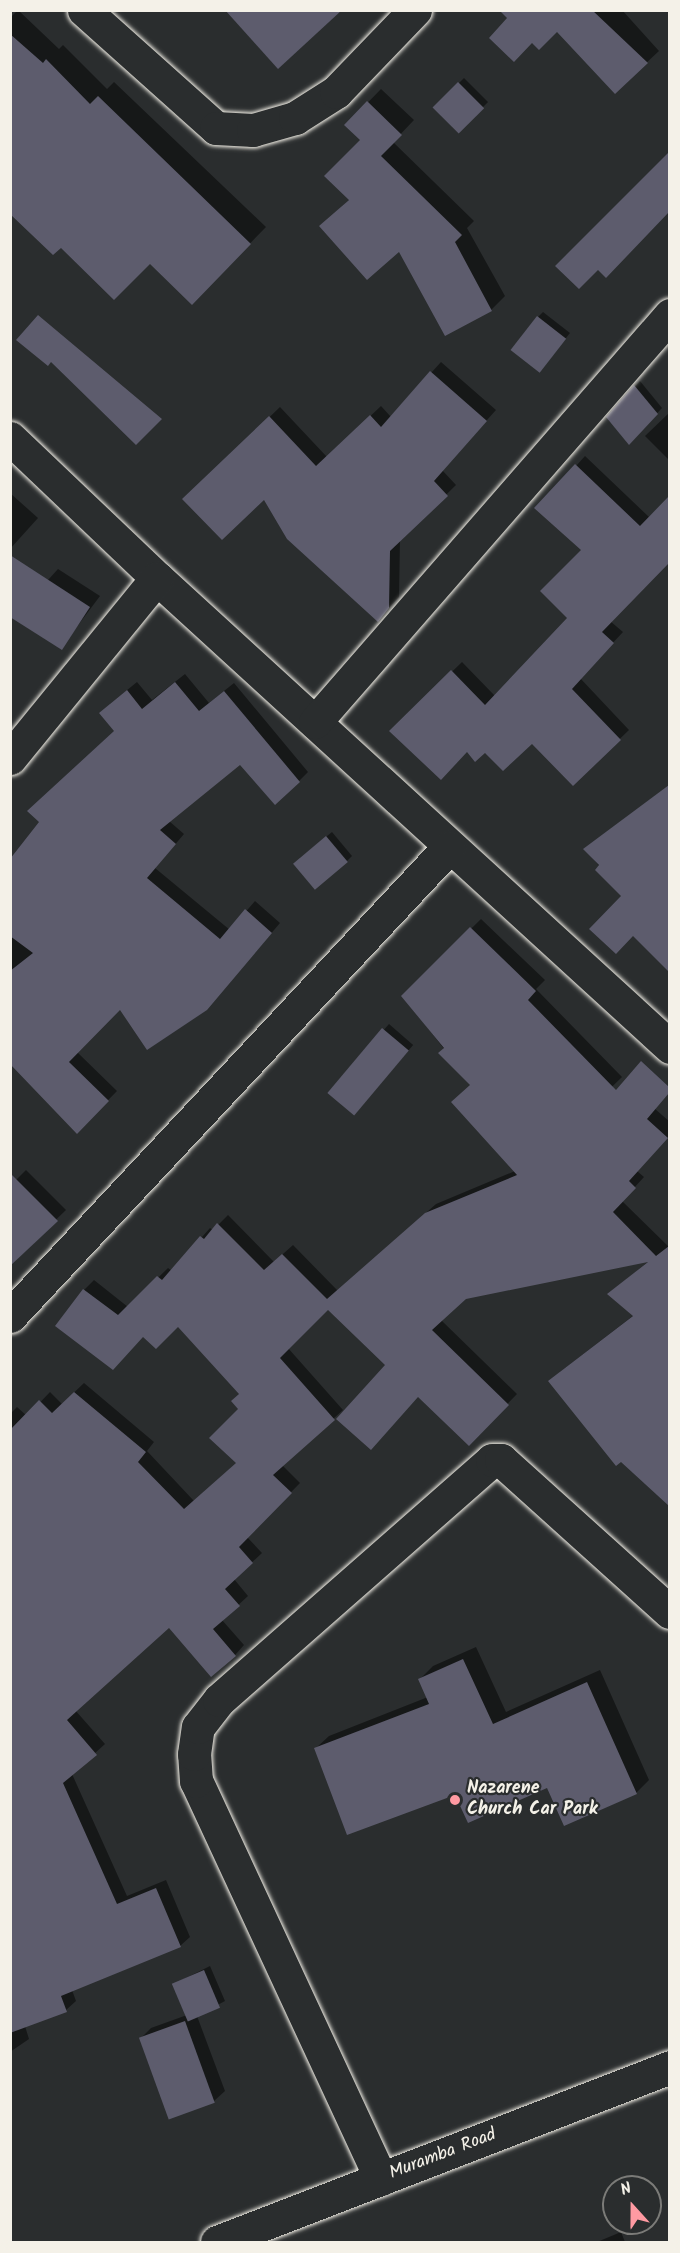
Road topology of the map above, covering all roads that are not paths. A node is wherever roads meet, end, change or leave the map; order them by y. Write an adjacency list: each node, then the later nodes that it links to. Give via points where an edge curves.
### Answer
1 (84, 10): 2 (street, via 216,128 253,130 295,118 336,92)
2 (415, 10)
3 (669, 315): 6 (street)
4 (10, 438): 5 (street)
5 (157, 578): 6 (street); 7 (street)
6 (315, 722): 8 (street)
7 (10, 758)
8 (448, 847): 9 (street); 10 (street)
9 (669, 1047)
10 (10, 1316)
11 (669, 1612): 13 (street, via 501,1460 492,1460 219,1700 198,1727 196,1781)
12 (669, 2067): 13 (street, Muramba Road)
13 (381, 2180): 14 (street, Muramba Road)
14 (217, 2242)

